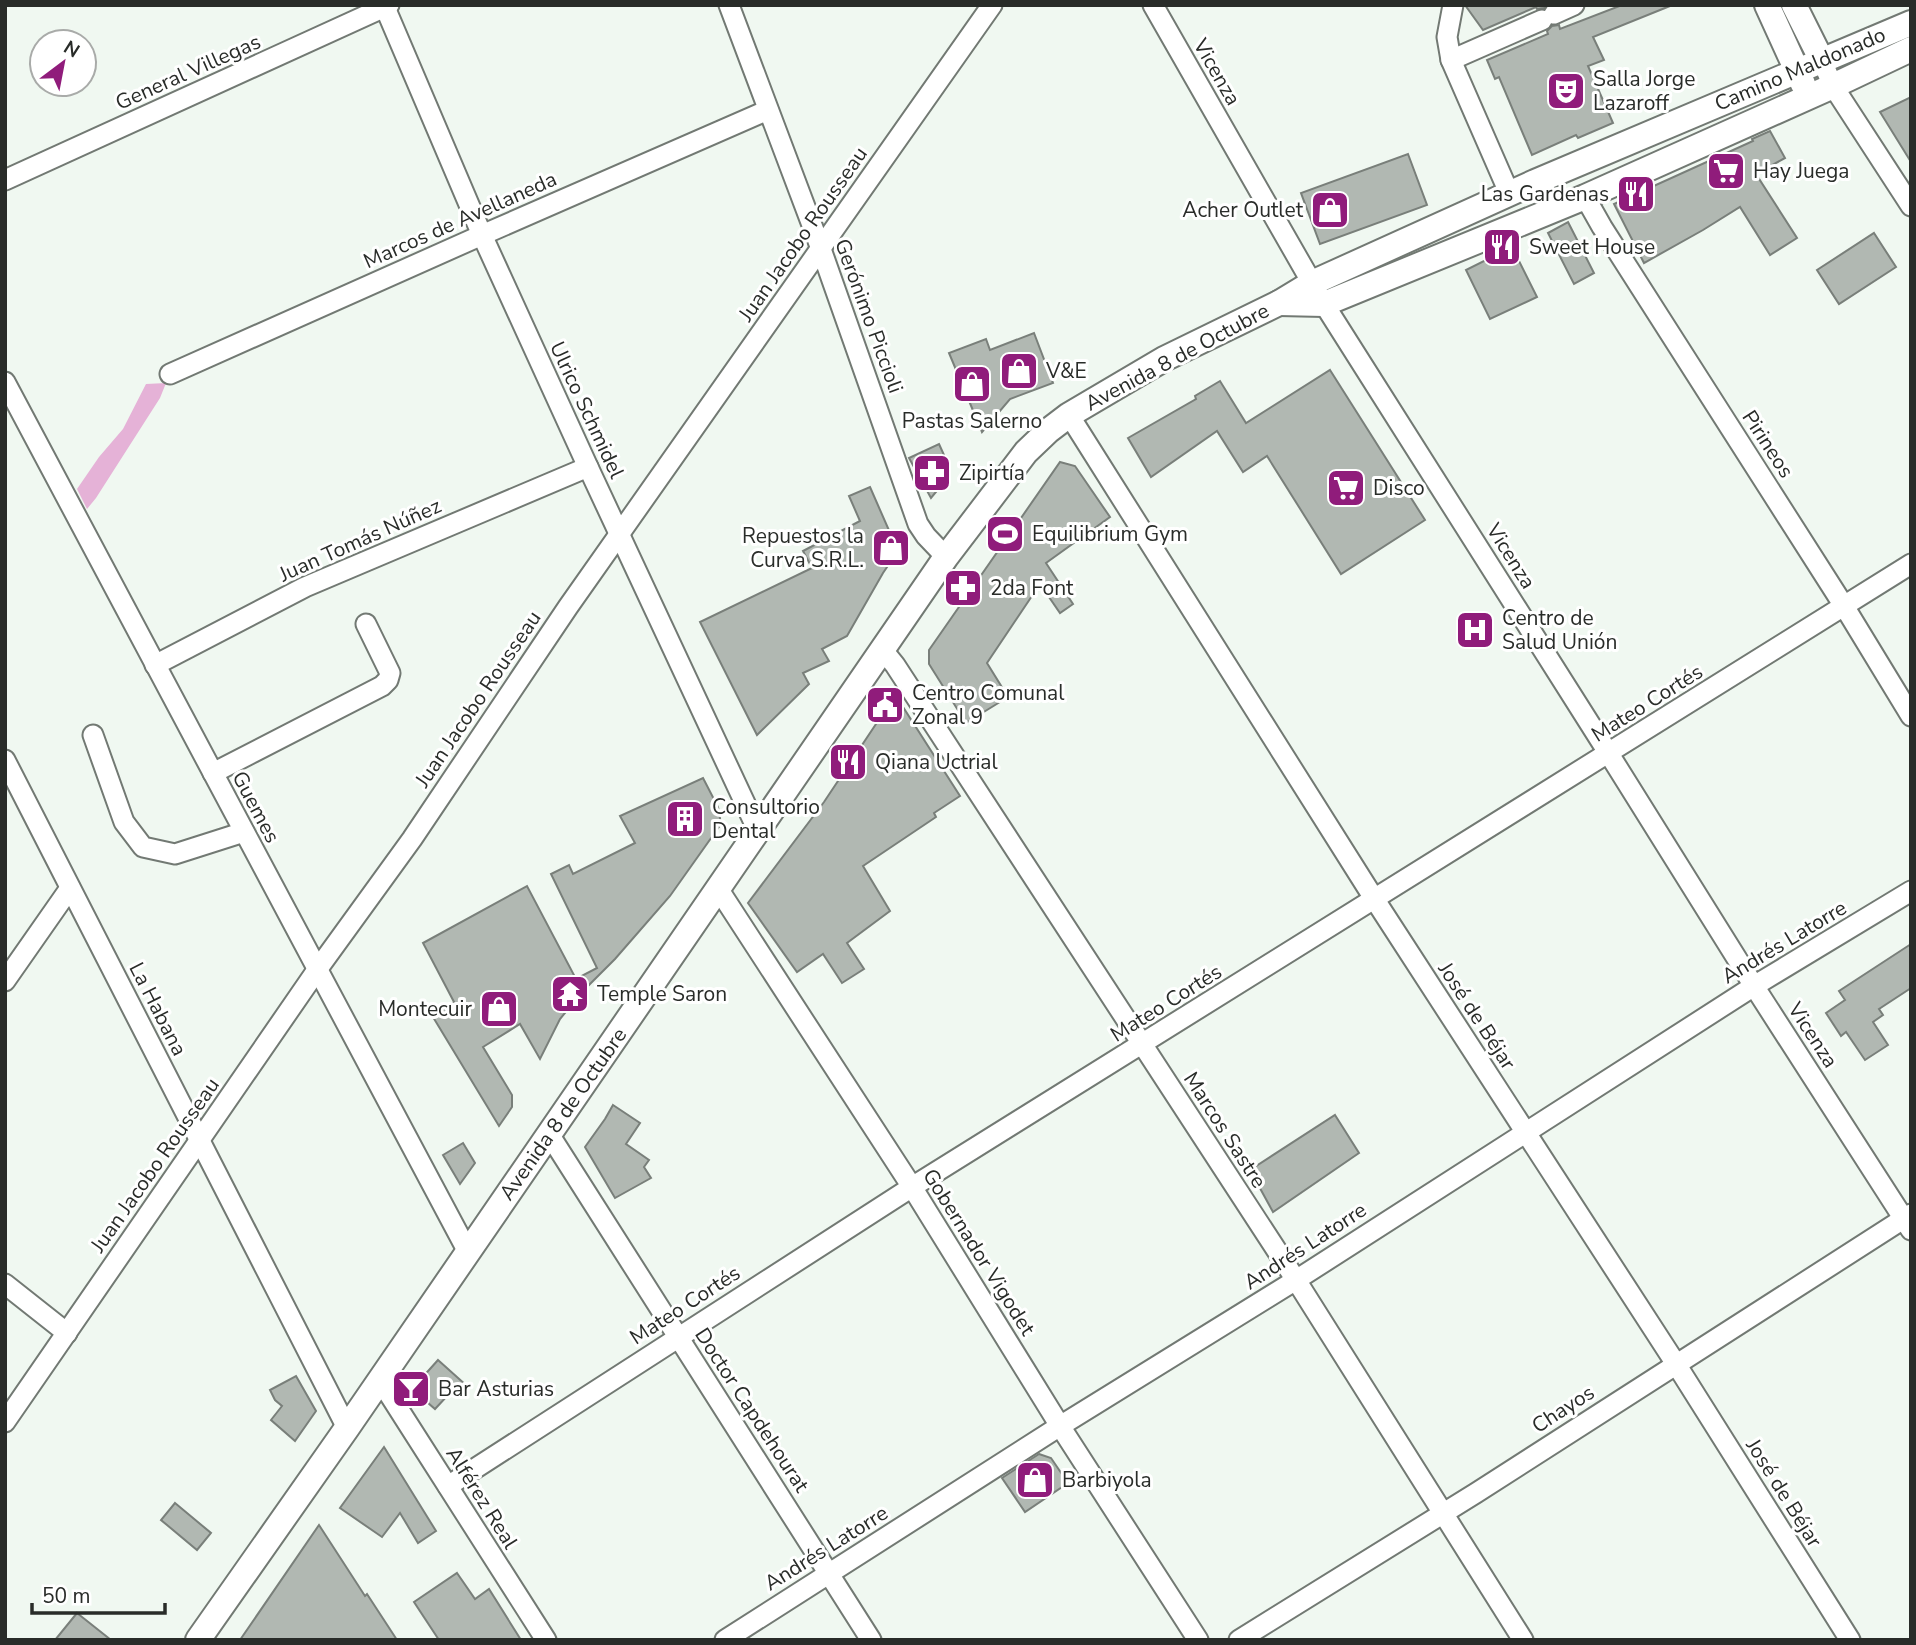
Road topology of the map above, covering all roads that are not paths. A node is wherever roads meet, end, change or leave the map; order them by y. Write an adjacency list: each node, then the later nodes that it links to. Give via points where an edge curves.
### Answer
1 (729, 5): 16 (street, Gerónimo Piccioli)
2 (992, 5): 23 (street, Juan Jacobo Rousseau)
3 (1153, 5): 24 (street, Vicenza)
4 (1574, 5): 11 (street)
5 (1767, 5): 13 (main road)
6 (1794, 5): 12 (main road)
7 (386, 6): 17 (street, General Villegas); 22 (street, Ulrico Schmidel)
8 (1455, 9): 11 (street, via 1447,37)
9 (1911, 23): 12 (main road, Camino Maldonado)
10 (1911, 49): 14 (main road, Camino Maldonado)
11 (1451, 60): 19 (street)
12 (1822, 61): 13 (main road, Camino Maldonado); 14 (street)
13 (1796, 70): 15 (main road); 18 (main road, Camino Maldonado)
14 (1833, 86): 15 (main road, Camino Maldonado); 21 (street)
15 (1808, 97): 20 (main road, Camino Maldonado)
16 (768, 110): 22 (street, Marcos de Avellaneda); 23 (street, Gerónimo Piccioli)
17 (5, 180)
18 (1535, 183): 19 (main road, Avenida 8 de Octubre)
19 (1510, 195): 24 (main road, Avenida 8 de Octubre)
20 (1586, 197): 24 (main road, Avenida 8 de Octubre); 32 (street, Pirineos)
21 (1911, 206)
22 (482, 235): 25 (street, Marcos de Avellaneda); 28 (street, Ulrico Schmidel)
23 (821, 249): 29 (street, Juan Jacobo Rousseau); 30 (street, Gerónimo Piccioli, via 918,524)
24 (1318, 293): 27 (main road, Avenida 8 de Octubre, via 1279,303 1164,359); 38 (street, Vicenza)
25 (170, 374)
26 (5, 382): 35 (street, Guemes)
27 (1069, 415): 30 (main road, Avenida 8 de Octubre, via 1026,452); 46 (street, José de Béjar)
28 (588, 467): 29 (street, Ulrico Schmidel); 35 (street, Juan Tomás Núñez, via 305,587)
29 (620, 533): 41 (street, Ulrico Schmidel); 47 (street, Juan Jacobo Rousseau)
30 (946, 557): 34 (main road, Avenida 8 de Octubre)
31 (1911, 564): 32 (street, Mateo Cortés)
32 (1844, 606): 36 (street, Pirineos); 38 (street, Mateo Cortés)
33 (366, 624): 40 (street, via 390,673 382,686)
34 (882, 649): 41 (main road, Avenida 8 de Octubre); 50 (street, Marcos Sastre)
35 (155, 665): 40 (street, Guemes)
36 (1911, 716)
37 (93, 735): 42 (street, via 124,822 143,847 175,854)
38 (1609, 754): 46 (street, Mateo Cortés); 49 (street, Vicenza)
39 (5, 760): 43 (street, La Habana)
40 (213, 774): 42 (street, Guemes)
41 (758, 831): 44 (main road, Avenida 8 de Octubre)
42 (244, 832): 47 (street, Guemes)
43 (70, 888): 48 (street); 53 (street, La Habana)
44 (719, 890): 52 (main road, Avenida 8 de Octubre); 54 (street, Gobernador Vigodet)
45 (1911, 891): 49 (street, Andrés Latorre)
46 (1374, 900): 50 (street, Mateo Cortés); 51 (street, José de Béjar)
47 (317, 970): 53 (street, Juan Jacobo Rousseau); 56 (street, Guemes)
48 (5, 981)
49 (1754, 986): 51 (street, Andrés Latorre); 55 (street, Vicenza)
50 (1143, 1045): 54 (street, Mateo Cortés); 57 (street, Marcos Sastre)
51 (1525, 1132): 57 (street, Andrés Latorre); 61 (street, José de Béjar)
52 (549, 1134): 56 (main road, Avenida 8 de Octubre); 60 (street, Doctor Capdehourat)
53 (201, 1140): 59 (street, Juan Jacobo Rousseau); 65 (street, La Habana)
54 (912, 1187): 60 (street, Mateo Cortés); 64 (street, Gobernador Vigodet)
55 (1908, 1221): 61 (street, Chayos)
56 (468, 1252): 62 (main road, Avenida 8 de Octubre)
57 (1296, 1280): 64 (street, Andrés Latorre); 67 (street, Marcos Sastre)
58 (5, 1284): 59 (street)
59 (67, 1333): 63 (street, Juan Jacobo Rousseau)
60 (679, 1336): 66 (street, Mateo Cortés); 68 (street, Doctor Capdehourat)
61 (1676, 1364): 67 (street, Chayos); 76 (street, José de Béjar)
62 (380, 1380): 65 (main road, Avenida 8 de Octubre); 66 (street, Alférez Real)
63 (5, 1422)
64 (1060, 1426): 68 (street, Andrés Latorre); 73 (street, Gobernador Vigodet)
65 (347, 1428): 69 (main road, Avenida 8 de Octubre)
66 (448, 1486): 70 (street, Alférez Real)
67 (1442, 1512): 74 (street, Chayos); 75 (street, Marcos Sastre)
68 (830, 1573): 71 (street, Andrés Latorre); 72 (street, Doctor Capdehourat)
69 (198, 1640)
70 (546, 1640)
71 (724, 1640)
72 (871, 1640)
73 (1198, 1640)
74 (1239, 1640)
75 (1523, 1640)
76 (1850, 1640)

